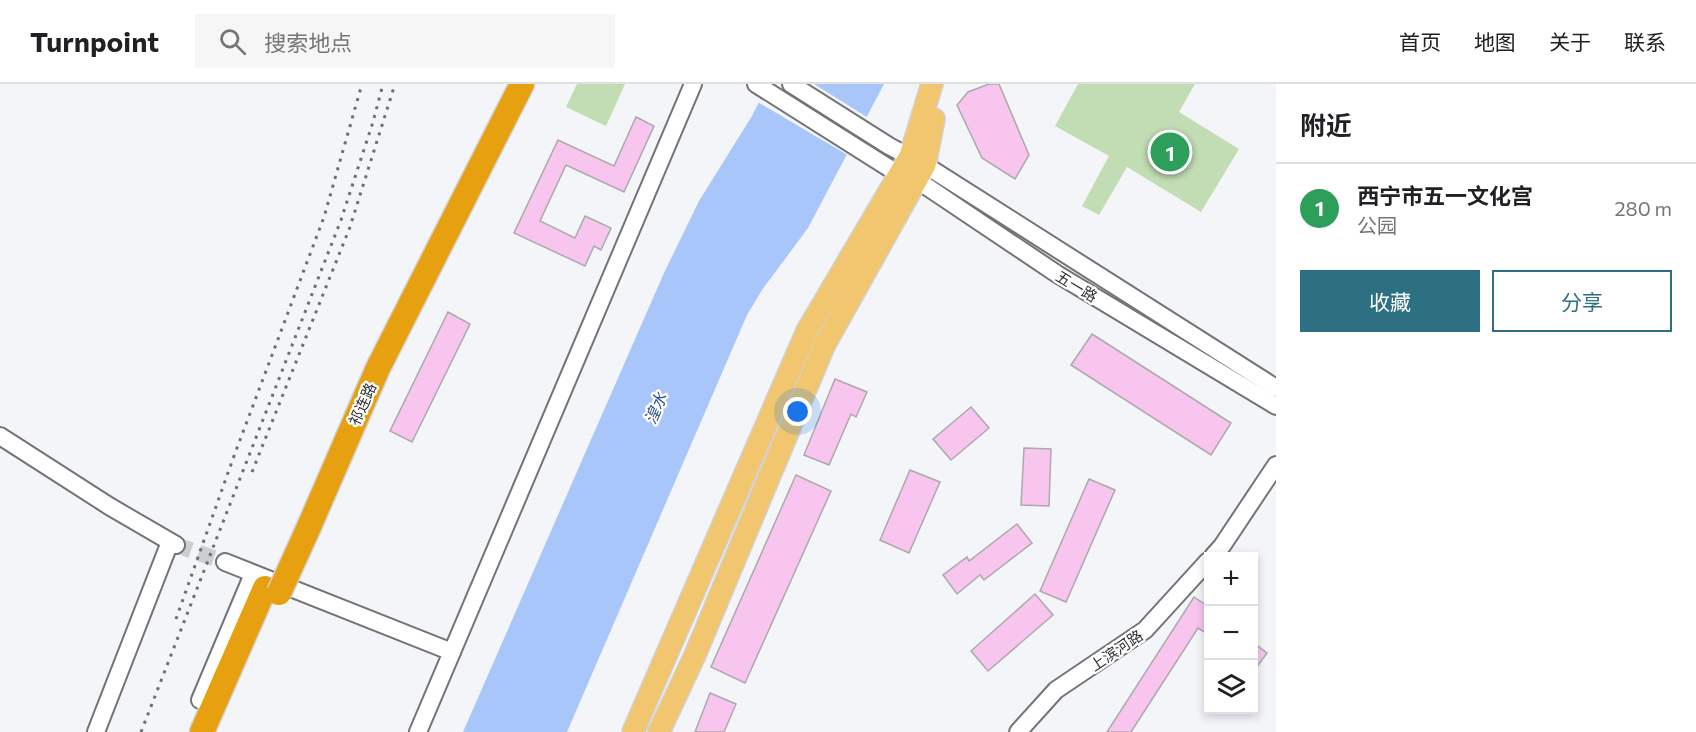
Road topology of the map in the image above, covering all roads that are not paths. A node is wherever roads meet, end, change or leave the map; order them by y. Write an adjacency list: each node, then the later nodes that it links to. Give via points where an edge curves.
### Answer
1 (504, 84): 13 (highway, 祁连路, via 386,316)
2 (522, 84): 13 (highway, 祁连路)
3 (693, 84): 18 (street)
4 (756, 84): 8 (street, 五一路, via 880,163)
5 (791, 84): 8 (street, 五一路, via 889,147)
6 (932, 84): 8 (main road)
7 (946, 84): 8 (main road)
8 (913, 169): 9 (street, 五一路); 10 (street, 五一路, via 1057,274); 23 (main road, via 807,331); 24 (main road, via 824,346)
9 (1276, 388)
10 (1276, 406)
11 (0, 436): 19 (street, via 173,544)
12 (1276, 465): 14 (street)
13 (300, 526): 17 (highway, 祁连路, bridge)
14 (1217, 552)
15 (225, 562): 17 (street)
16 (1204, 566): 25 (street, 上滨河路, via 1145,630 1056,690)
17 (266, 585): 18 (street); 20 (highway, 祁连路); 21 (highway, 祁连路)
18 (452, 652): 22 (street)
19 (96, 732)
20 (202, 732)
21 (218, 732)
22 (418, 732)
23 (633, 732)
24 (659, 732)
25 (1018, 732)

